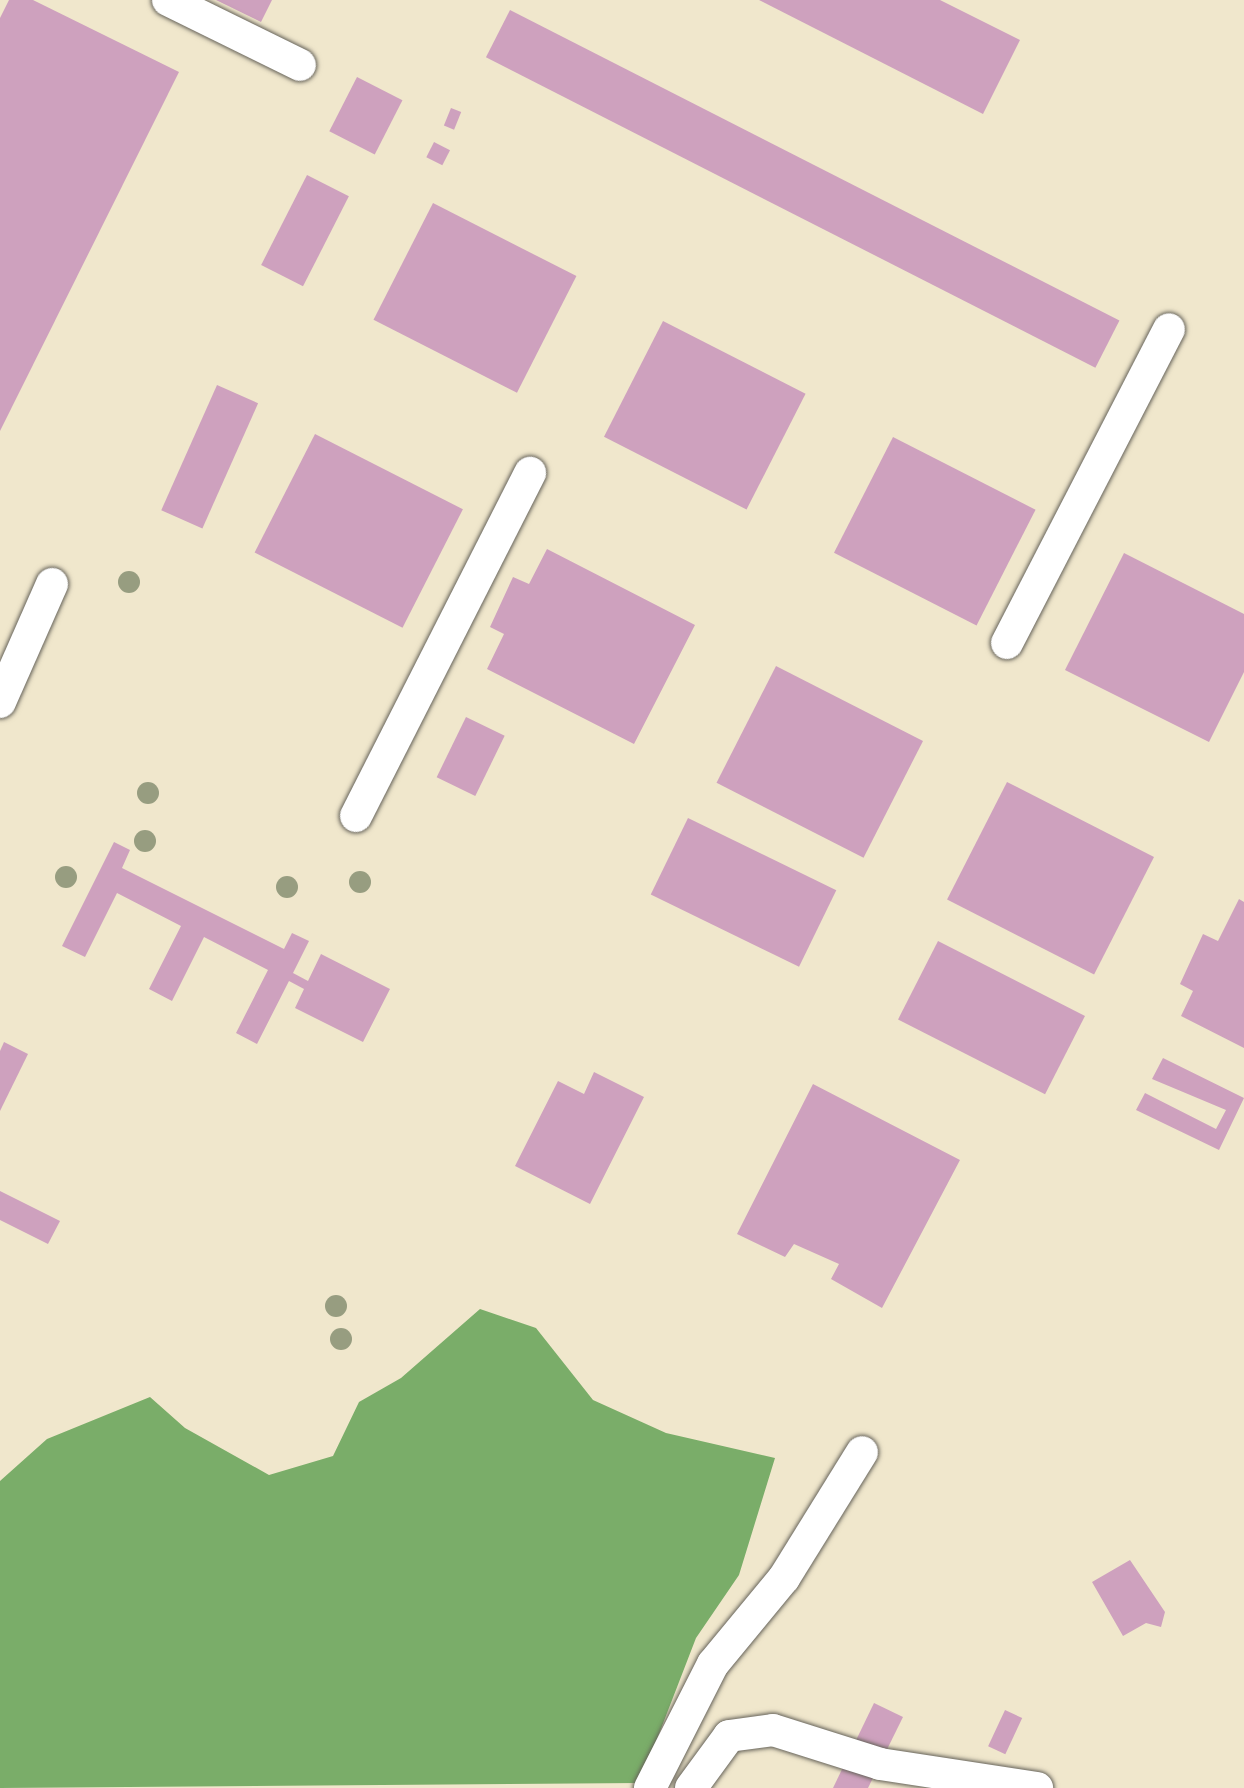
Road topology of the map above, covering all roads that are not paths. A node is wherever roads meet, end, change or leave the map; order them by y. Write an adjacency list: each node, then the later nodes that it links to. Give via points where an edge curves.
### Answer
1 (168, 0): 2 (lane)
2 (300, 65)
3 (1169, 329): 6 (lane)
4 (530, 473): 8 (lane)
5 (52, 584): 7 (lane)
6 (1007, 643)
7 (0, 702)
8 (356, 816)
9 (862, 1452): 10 (lane, via 784,1578 713,1664)
10 (650, 1788)
11 (691, 1788): 12 (lane, via 729,1736 773,1730 880,1764)
12 (1037, 1788)

